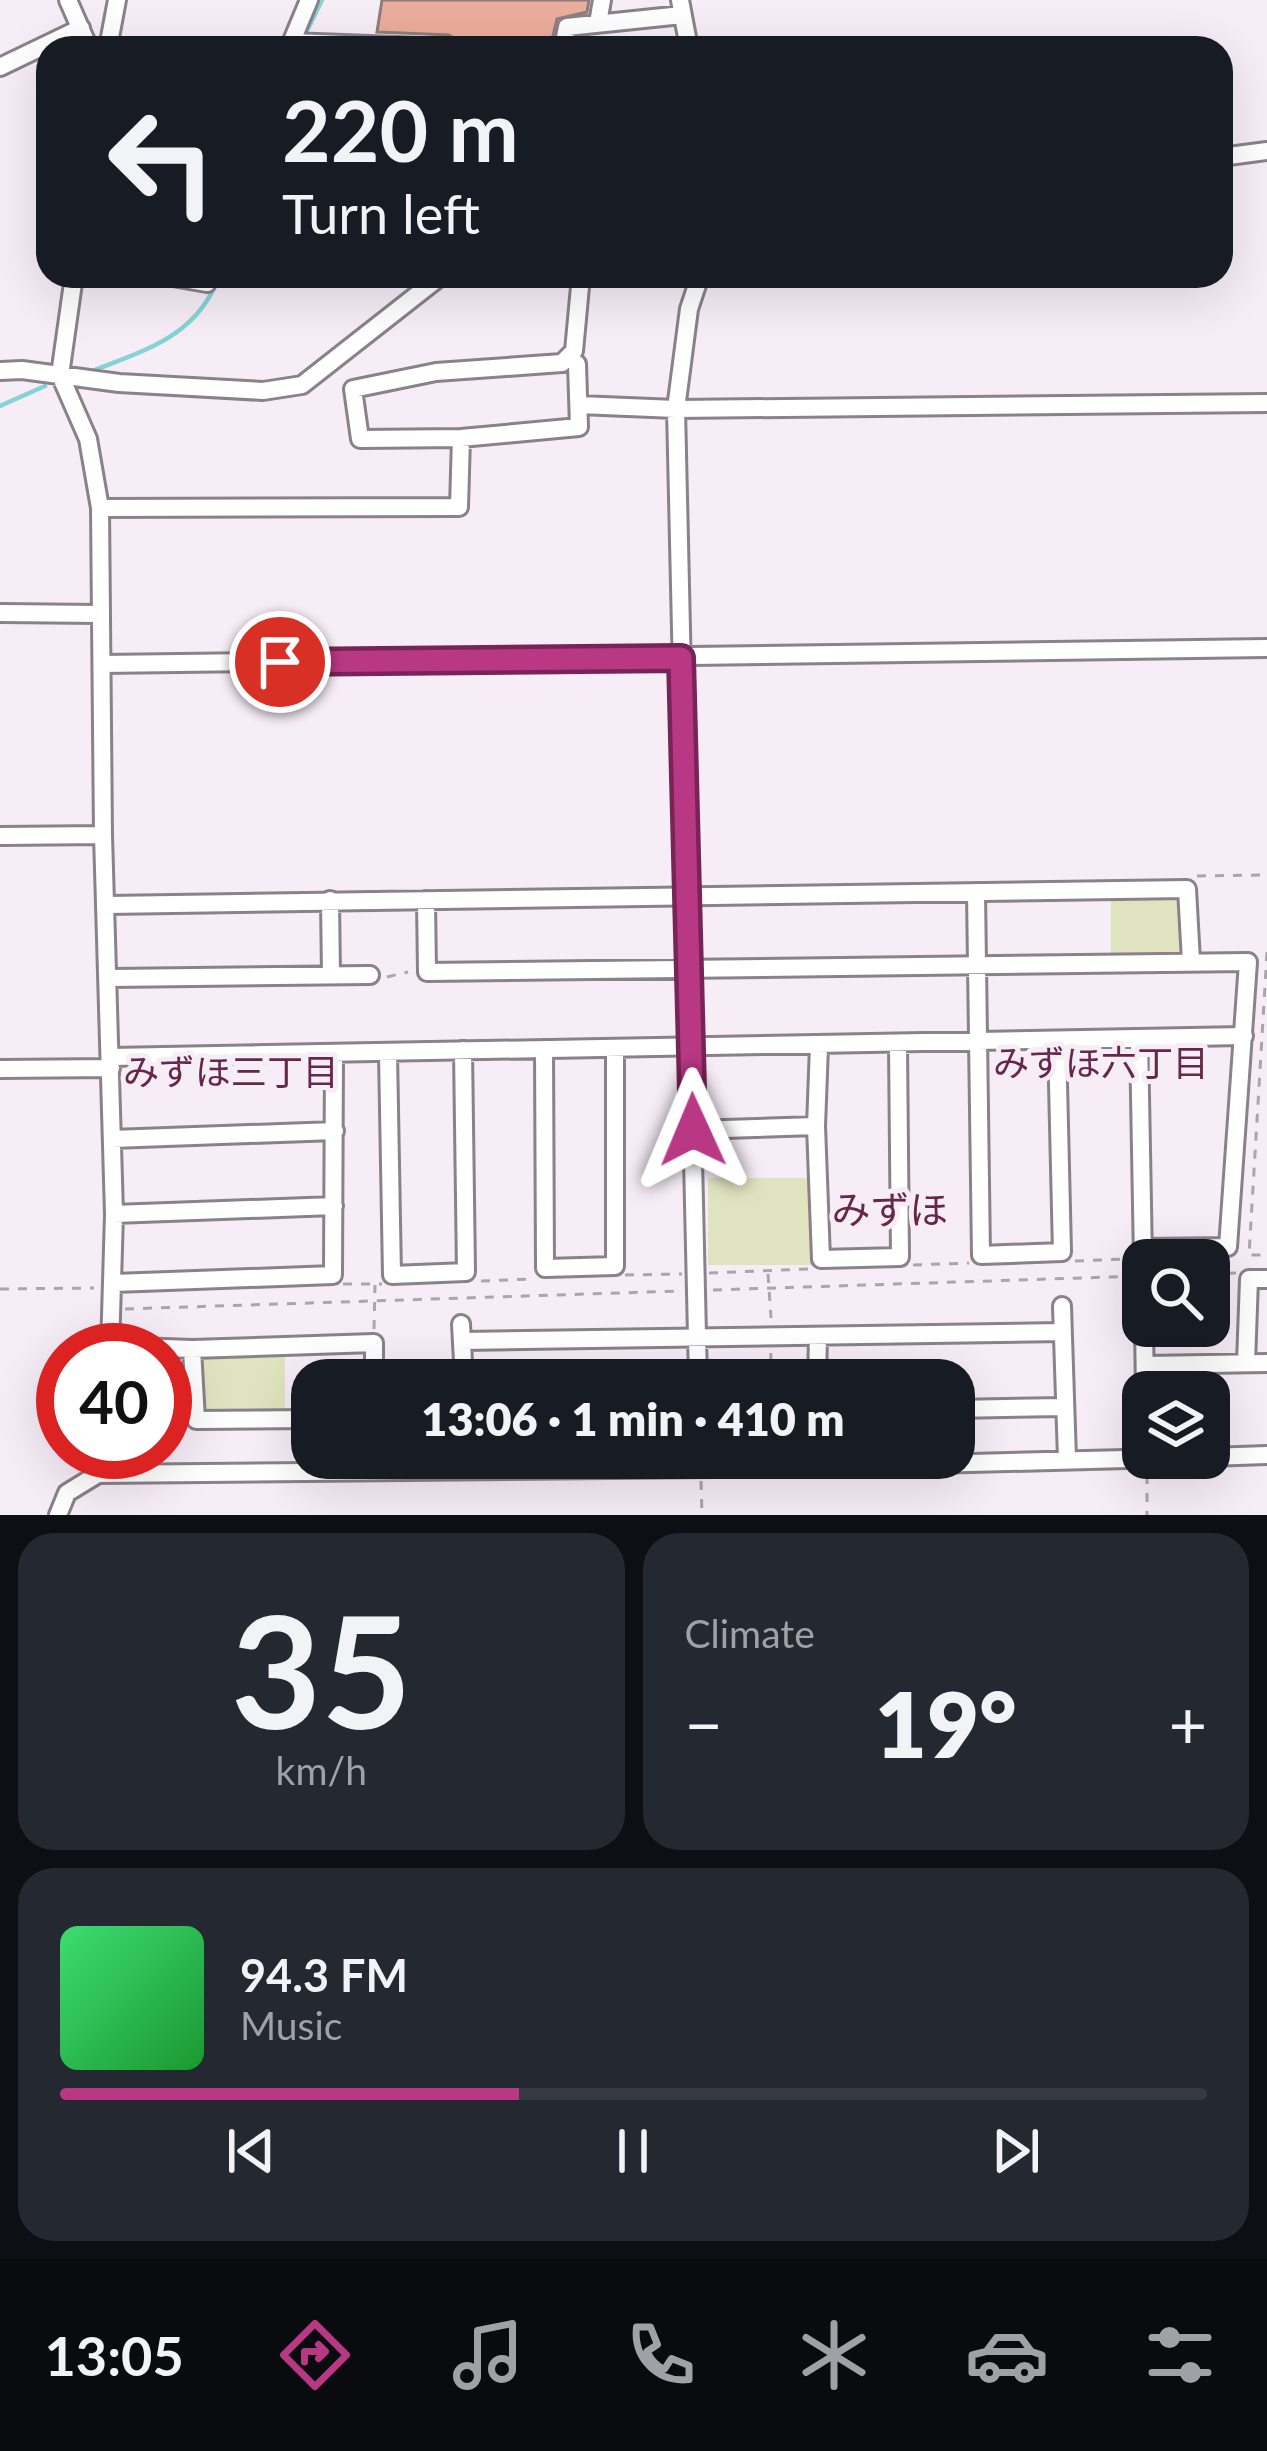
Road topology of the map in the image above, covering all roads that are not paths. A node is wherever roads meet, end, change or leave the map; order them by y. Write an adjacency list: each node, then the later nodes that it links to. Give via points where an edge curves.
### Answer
1 (68, 0): 7 (street)
2 (117, 0): 10 (street)
3 (309, 0): 11 (street)
4 (602, 0): 6 (street)
5 (681, 8): 6 (street)
6 (598, 23): 12 (street, via 567,27)
7 (81, 28): 8 (street); 9 (street)
8 (64, 36)
9 (84, 36)
10 (110, 36)
11 (298, 36)
12 (565, 36)
13 (36, 50): 14 (street)
14 (0, 67)
15 (1267, 152): 16 (street)
16 (1233, 156)
17 (72, 288): 23 (street)
18 (426, 288): 23 (street, via 302,385 263,391)
19 (580, 288): 21 (street)
20 (696, 288): 26 (street)
21 (568, 357): 25 (street, via 577,364); 27 (street, via 352,389 360,439)
22 (0, 371): 23 (street)
23 (60, 375): 28 (street, via 88,439)
24 (1267, 403): 26 (street)
25 (579, 405): 26 (street); 27 (street, via 579,427)
26 (676, 409): 32 (street)
27 (460, 437): 28 (street, via 459,506)
28 (100, 508): 30 (street)
29 (0, 613): 30 (street)
30 (100, 614): 33 (street)
31 (1267, 648): 32 (street)
32 (681, 658): 33 (street); 37 (street)
33 (102, 664): 35 (street)
34 (0, 836): 35 (street)
35 (104, 836): 40 (street)
36 (976, 892): 37 (street); 41 (street, via 1187,889); 42 (street)
37 (690, 897): 39 (street); 43 (street)
38 (330, 900): 39 (street); 40 (street); 46 (street)
39 (426, 900): 45 (street)
40 (107, 905): 48 (street)
41 (1191, 961): 42 (street); 49 (street, via 1248,962)
42 (976, 964): 43 (street); 52 (street)
43 (689, 970): 45 (street); 57 (street)
44 (407, 972): 45 (street)
45 (427, 972)
46 (331, 975): 47 (street); 48 (street)
47 (370, 975)
48 (110, 977): 61 (street)
49 (1244, 1036): 50 (street); 70 (street)
50 (1139, 1040): 51 (street); 69 (street)
51 (1057, 1041): 52 (street); 52 (street, via 1062,1252 981,1255)
52 (979, 1042): 53 (street)
53 (898, 1045): 54 (street); 63 (street, via 900,1257 821,1259)
54 (819, 1046): 57 (street); 63 (street)
55 (614, 1048): 56 (street); 56 (street, via 615,1266 545,1268); 57 (street)
56 (544, 1049): 58 (street)
57 (692, 1049): 64 (street)
58 (463, 1050): 59 (street); 59 (street, via 466,1272 392,1275)
59 (388, 1053): 60 (street)
60 (334, 1054): 61 (street); 65 (street)
61 (111, 1063): 62 (street); 66 (street)
62 (0, 1069)
63 (816, 1126): 64 (street)
64 (693, 1130): 76 (street)
65 (335, 1131): 66 (street); 67 (street)
66 (112, 1139): 68 (street)
67 (334, 1206): 68 (street); 72 (street, via 333,1275)
68 (114, 1214): 72 (street)
69 (1143, 1239)
70 (1229, 1239)
71 (1258, 1279): 84 (street)
72 (114, 1285): 74 (street)
73 (1062, 1306): 75 (street)
74 (113, 1323)
75 (1062, 1332): 77 (street); 88 (street)
76 (698, 1337): 77 (street); 81 (street, via 462,1333); 82 (street)
77 (818, 1337): 83 (street)
78 (1144, 1347): 86 (street)
79 (192, 1349): 80 (street, via 374,1343); 90 (street, via 196,1420)
80 (374, 1359)
81 (463, 1359)
82 (698, 1359)
83 (817, 1359)
84 (1246, 1363): 85 (street); 86 (street)
85 (1267, 1363)
86 (1144, 1365): 87 (street)
87 (1144, 1371)
88 (1064, 1407): 89 (street); 94 (street)
89 (975, 1409)
90 (291, 1419)
91 (1267, 1455): 92 (street)
92 (1230, 1456)
93 (1122, 1458): 94 (street)
94 (1066, 1459): 95 (street)
95 (975, 1460)
96 (291, 1467): 97 (street)
97 (192, 1471)
98 (90, 1479): 99 (street, via 68,1493)
99 (58, 1515)

